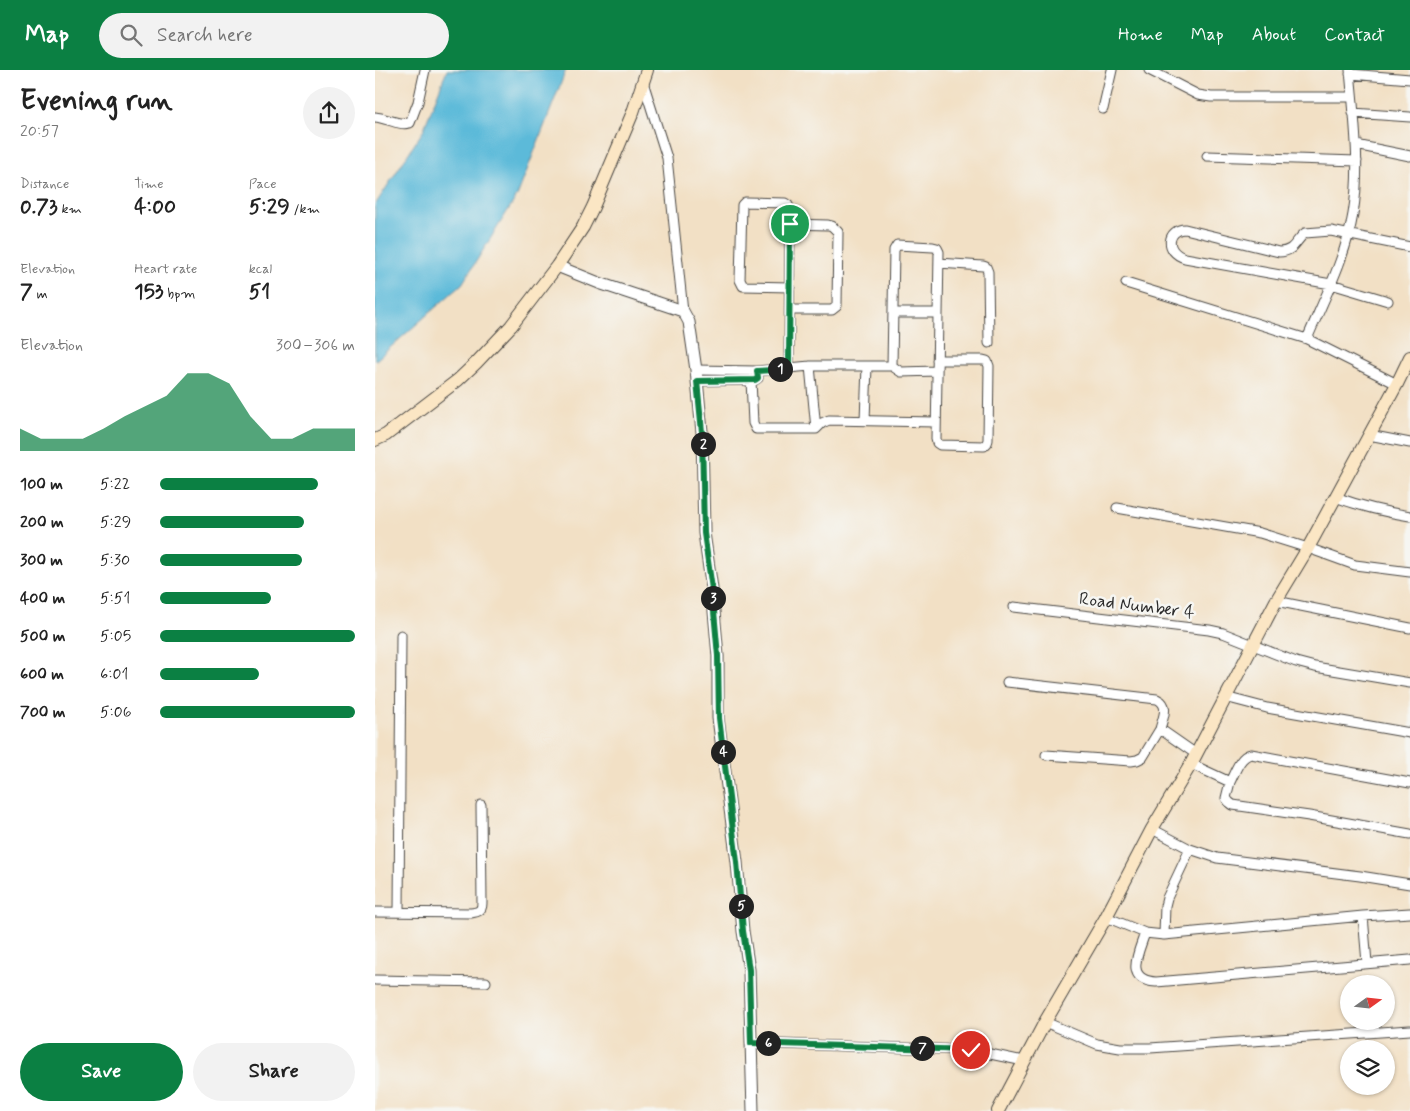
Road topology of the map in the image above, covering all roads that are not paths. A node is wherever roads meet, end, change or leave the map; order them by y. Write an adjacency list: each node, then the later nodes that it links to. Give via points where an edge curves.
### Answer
1 (425, 70): 10 (street, via 410,123 402,125)
2 (1112, 70): 8 (street)
3 (1149, 70): 7 (street, via 1191,92 1211,97)
4 (1350, 72): 6 (street); 7 (street)
5 (645, 76): 20 (main road, via 593,207); 26 (street, via 667,158)
6 (1410, 79)
7 (1352, 97): 9 (street)
8 (1103, 109)
9 (1353, 113): 11 (street); 12 (street)
10 (375, 117)
11 (1410, 117)
12 (1356, 145): 14 (street); 15 (street)
13 (1207, 156): 15 (street)
14 (1410, 156)
15 (1357, 161): 17 (street)
16 (790, 224): 23 (street); 23 (street, via 790,210 785,203 748,202 742,205 741,284); 25 (street, via 828,225 838,232 837,306 832,310)
17 (1349, 234): 18 (street); 22 (street); 22 (street, via 1331,231 1305,233 1285,252 1185,229 1176,231 1171,239 1172,251 1185,258)
18 (1410, 247)
19 (939, 263): 27 (street, via 937,248 895,247); 28 (street); 30 (street, via 986,267)
20 (557, 266): 26 (street); 46 (main road, via 477,364 425,406)
21 (1126, 283): 29 (street)
22 (1331, 284): 24 (street); 29 (street)
23 (790, 287): 25 (street)
24 (1387, 301)
25 (790, 310): 36 (street)
26 (683, 311): 39 (street, via 689,322)
27 (893, 313): 28 (street); 35 (street)
28 (938, 313): 31 (street)
29 (1307, 339): 41 (street)
30 (989, 343)
31 (937, 360): 38 (street); 43 (street, via 987,361 987,443 984,446 940,445 936,440)
32 (1408, 364): 41 (main road)
33 (810, 366): 34 (street); 36 (street); 44 (street)
34 (867, 366): 35 (street); 42 (street)
35 (892, 366): 38 (street, via 901,372)
36 (789, 369): 37 (street)
37 (757, 371): 39 (street); 40 (street, via 757,380)
38 (937, 371): 43 (street)
39 (697, 376): 40 (street); 85 (street, via 702,432 704,533 718,656 719,718 749,970)
40 (751, 380): 44 (street, via 756,429)
41 (1397, 384): 45 (main road)
42 (865, 420): 43 (street); 44 (street, via 829,420)
43 (936, 422)
44 (816, 429)
45 (1369, 435): 47 (street); 48 (main road)
46 (375, 440)
47 (1410, 443)
48 (1335, 497): 50 (street, via 1363,507); 51 (main road)
49 (1117, 508): 51 (street, via 1260,533)
50 (1410, 516)
51 (1308, 548): 52 (street, via 1355,565); 53 (main road)
52 (1410, 572)
53 (1277, 601): 55 (street); 57 (main road)
54 (1014, 607): 57 (street, Road Number 4, via 1209,630)
55 (1410, 628)
56 (401, 635): 73 (street)
57 (1253, 644): 59 (street, Road Number 4, via 1315,667); 60 (main road)
58 (1007, 682): 61 (street, via 1157,699 1165,706)
59 (1410, 683)
60 (1225, 697): 62 (street, via 1267,708); 64 (main road)
61 (1160, 728): 63 (street, via 1143,756 1137,760); 64 (street)
62 (1410, 733)
63 (1046, 755)
64 (1193, 759): 65 (street); 68 (main road)
65 (1230, 782): 66 (street, via 1242,759 1251,754); 69 (street, via 1227,798 1233,805)
66 (1410, 783)
67 (481, 805): 73 (street, via 481,910 471,913)
68 (1152, 829): 70 (street); 76 (main road)
69 (1410, 834)
70 (1190, 849): 71 (street, via 1217,858); 78 (street, via 1167,898)
71 (1410, 884)
72 (375, 912): 73 (street)
73 (399, 912)
74 (1410, 913): 75 (street)
75 (1363, 916): 78 (street); 80 (street)
76 (1106, 917): 77 (street); 83 (main road)
77 (1145, 933): 78 (street); 80 (street, via 1135,970 1147,982)
78 (1164, 936)
79 (1410, 960): 80 (street)
80 (1367, 963)
81 (375, 980): 82 (street)
82 (487, 982)
83 (1045, 1022): 84 (street, via 1097,1044 1120,1048); 86 (main road)
84 (1410, 1030)
85 (751, 1043): 86 (street, via 971,1050); 87 (street)
86 (1023, 1061): 88 (main road)
87 (753, 1111)
88 (998, 1111)

